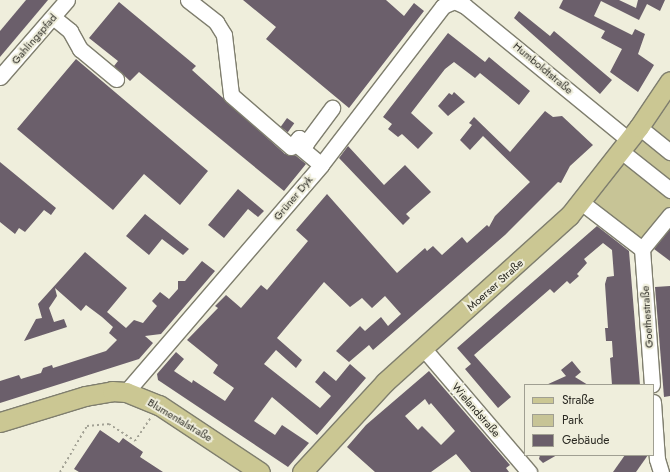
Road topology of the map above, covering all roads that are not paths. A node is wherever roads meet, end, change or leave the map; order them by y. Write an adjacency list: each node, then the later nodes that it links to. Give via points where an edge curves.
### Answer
1 (67, 0): 4 (street, Gahlingspfad)
2 (188, 0): 10 (street, via 216,22 224,35 231,95 291,147)
3 (454, 2): 9 (street, Humboldtstraße, via 465,6 504,36); 12 (street, Grüner Dyk, via 443,6)
4 (53, 17): 5 (street, Gahlingspfad); 6 (street, via 70,31 80,49)
5 (0, 76)
6 (116, 79)
7 (670, 81): 9 (main road, Moerser Straße)
8 (332, 108): 10 (street, via 306,143 299,138)
9 (630, 139): 11 (street); 13 (street); 14 (main road, Moerser Straße)
10 (295, 143): 12 (street)
11 (670, 152)
12 (321, 165): 19 (street, Grüner Dyk)
13 (670, 190)
14 (581, 202): 16 (street); 17 (main road, Moerser Straße, via 543,242)
15 (670, 215): 16 (street)
16 (642, 249): 18 (street, Goethestraße)
17 (424, 349): 24 (main road, Moerser Straße, via 362,404); 25 (street, Wielandstraße)
18 (652, 384)
19 (126, 392): 21 (main road, Blumentalstraße, via 112,391 85,396); 23 (main road, Blumentalstraße, via 159,405)
20 (654, 413): 22 (street)
21 (0, 422)
22 (659, 466): 26 (street)
23 (260, 472)
24 (302, 472)
25 (529, 472)
26 (648, 472)

